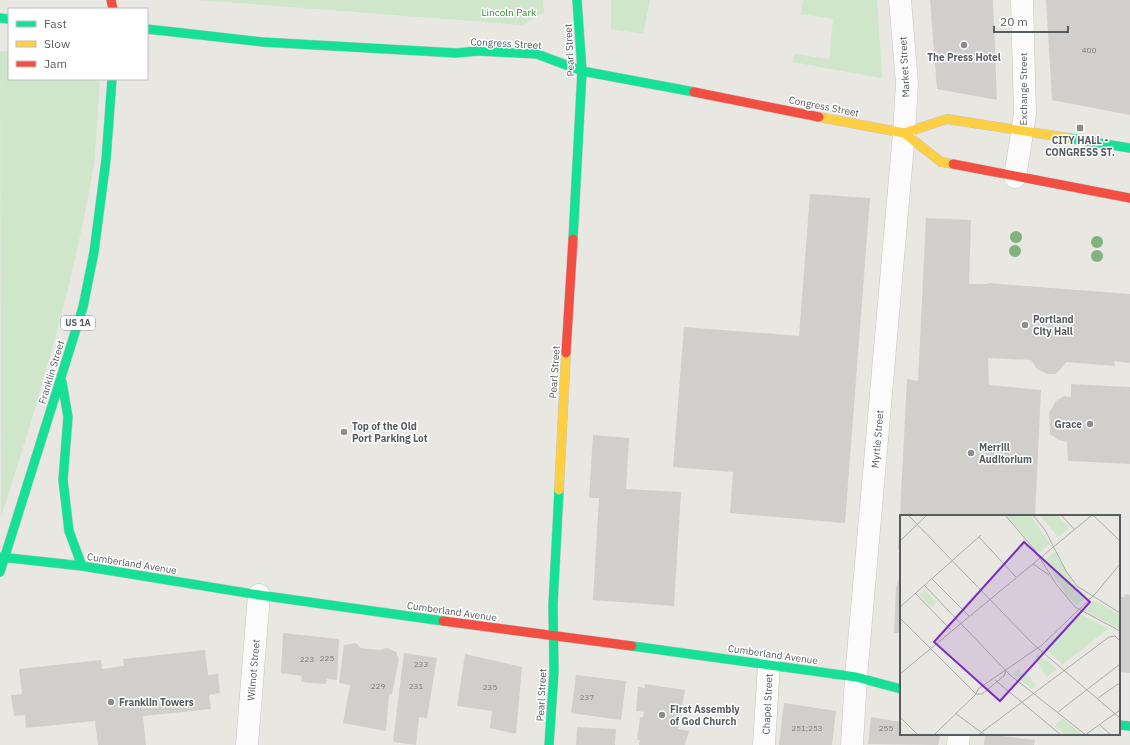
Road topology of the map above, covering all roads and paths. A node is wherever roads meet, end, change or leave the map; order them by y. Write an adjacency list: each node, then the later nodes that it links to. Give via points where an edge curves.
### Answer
1 (577, 0): 5 (main road, Pearl Street)
2 (900, 0): 8 (street, Market Street, via 907,83)
3 (1022, 0): 7 (street, Exchange Street, via 1025,114)
4 (148, 29): 5 (main road, Congress Street, via 263,42 456,53 478,51 537,54)
5 (582, 71): 8 (main road, Congress Street); 17 (main road, Pearl Street, via 561,435 553,604)
6 (112, 80): 12 (main road, Franklin Street / US 1A, via 106,160 94,252 82,307)
7 (1023, 130): 8 (main road, Congress Street, via 947,119); 9 (main road, Congress Street); 10 (street, Exchange Street)
8 (904, 133): 10 (main road, Congress Street, via 940,162); 19 (street, Myrtle Street)
9 (1130, 148)
10 (1015, 177): 11 (main road, Congress Street)
11 (1130, 198)
12 (61, 379): 13 (main road, Franklin Street / US 1A); 14 (main road, via 68,417 63,480 69,531)
13 (2, 558): 14 (main road, Cumberland Avenue); 15 (main road, Franklin Street / US 1A)
14 (82, 566): 16 (main road, Cumberland Avenue)
15 (0, 572)
16 (259, 595): 17 (main road, Cumberland Avenue); 23 (street, Wilmot Street)
17 (554, 636): 18 (main road, Cumberland Avenue); 24 (main road, Pearl Street)
18 (768, 664): 19 (main road, Cumberland Avenue); 25 (street, Chapel Street)
19 (856, 677): 20 (main road, Cumberland Avenue); 26 (street, Myrtle Street)
20 (900, 688)
21 (1120, 725): 22 (main road)
22 (1130, 726)
23 (247, 745)
24 (549, 745)
25 (764, 745)
26 (852, 745)

